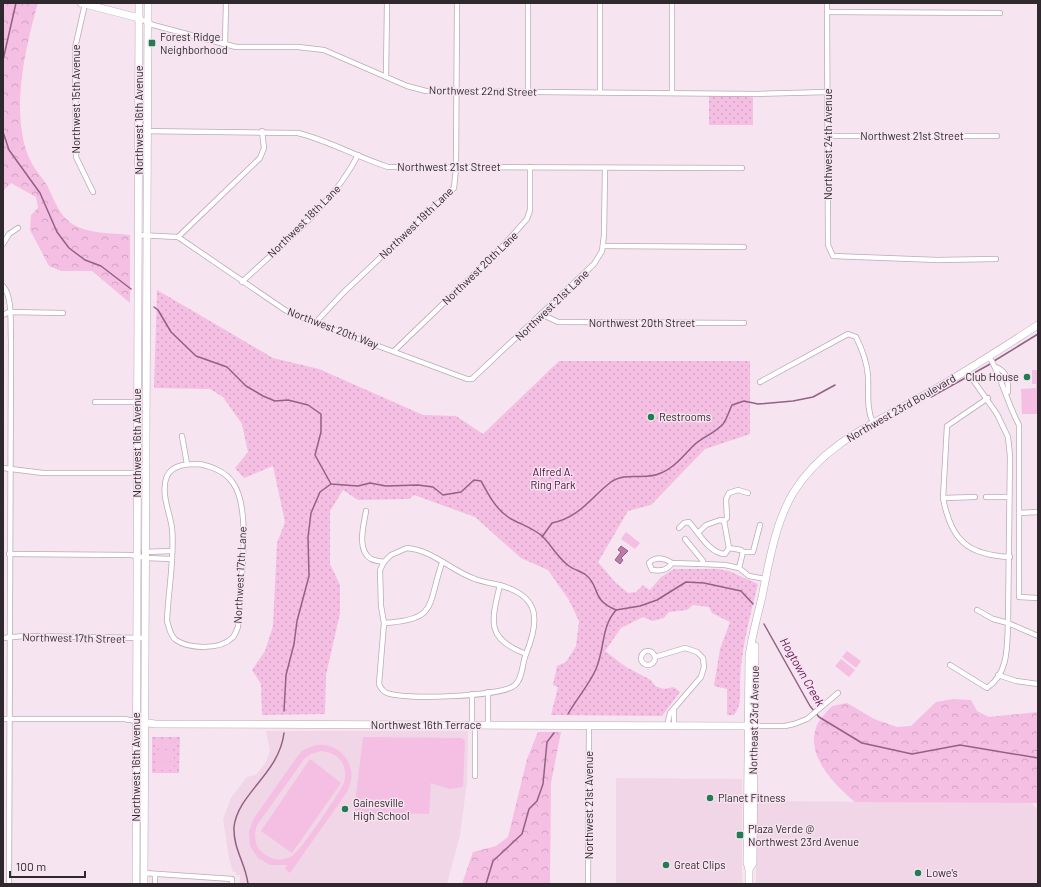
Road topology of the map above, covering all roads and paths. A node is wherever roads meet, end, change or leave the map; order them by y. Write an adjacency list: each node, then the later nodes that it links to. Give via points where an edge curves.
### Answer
1 (140, 3): 13 (main road, Northwest 16th Avenue)
2 (148, 3): 14 (main road, Northwest 16th Avenue)
3 (226, 3): 15 (street)
4 (386, 3): 16 (street)
5 (457, 3): 17 (street, Northwest 19th Lane)
6 (528, 3): 18 (street)
7 (600, 3): 19 (street)
8 (672, 3): 20 (street)
9 (827, 3): 11 (street, Northwest 24th Avenue)
10 (83, 4): 13 (main road, Northwest 22nd Street); 32 (street, Northwest 15th Avenue, via 74,48 76,158)
11 (828, 12): 12 (street); 21 (street, Northwest 24th Avenue)
12 (1000, 13)
13 (139, 18): 14 (street, Northwest 22nd Street); 23 (main road, Northwest 16th Avenue)
14 (148, 22): 15 (street, Northwest 22nd Street); 22 (main road, Northwest 16th Avenue)
15 (225, 44): 16 (street, Northwest 22nd Street, via 236,47 324,50)
16 (386, 76): 17 (street, Northwest 22nd Street, via 417,90)
17 (456, 92): 18 (street, Northwest 22nd Street); 28 (street, Northwest 19th Lane)
18 (528, 92): 19 (street, Northwest 22nd Street)
19 (600, 92): 20 (street, Northwest 22nd Street)
20 (672, 92): 21 (street, Northwest 22nd Street)
21 (828, 92): 25 (street, Northwest 24th Avenue)
22 (148, 130): 23 (street, Northwest 21st Street); 24 (street, Northwest 21st Street); 34 (main road, Northwest 16th Avenue)
23 (139, 131): 35 (main road, Northwest 16th Avenue)
24 (262, 131): 27 (street, Northwest 21st Street, via 298,133 318,138); 36 (street, via 264,148 260,158)
25 (828, 136): 26 (street, Northwest 21st Street); 40 (street, Northwest 24th Avenue, via 828,245 833,256)
26 (997, 136)
27 (358, 155): 28 (street, Northwest 21st Street, via 388,167); 41 (street, Northwest 18th Lane, via 327,202)
28 (456, 168): 29 (street, Northwest 21st Street); 49 (street, Northwest 19th Lane, via 454,188)
29 (530, 168): 30 (street, Northwest 21st Street); 52 (street, Northwest 20th Lane, via 530,210 519,230)
30 (605, 168): 31 (street, Northwest 21st Street); 38 (street, Northwest 21st Lane)
31 (742, 168)
32 (93, 192)
33 (18, 228): 37 (street, via 9,234)
34 (147, 235): 35 (street); 36 (street); 48 (main road, Northwest 16th Avenue)
35 (138, 236): 47 (main road, Northwest 16th Avenue)
36 (178, 237): 41 (street, Northwest 20th Way)
37 (3, 244)
38 (603, 246): 39 (street); 45 (street, Northwest 21st Lane, via 594,264)
39 (744, 247)
40 (996, 259)
41 (242, 282): 49 (street, Northwest 20th Way, via 285,310)
42 (3, 286): 43 (street, via 10,300)
43 (9, 312): 44 (street); 46 (street); 65 (street)
44 (63, 313)
45 (541, 314): 50 (street, Northwest 20th Street, via 558,322); 55 (street, Northwest 21st Lane)
46 (3, 315)
47 (138, 318): 48 (main road); 59 (main road, Northwest 16th Avenue)
48 (147, 318): 60 (main road, Northwest 16th Avenue)
49 (316, 322): 52 (street, Northwest 20th Way)
50 (744, 323)
51 (1038, 325): 53 (main road, Northwest 23rd Boulevard)
52 (394, 352): 55 (street, Northwest 20th Way, via 467,380)
53 (989, 356): 54 (main road, Northwest 23rd Boulevard); 76 (street, via 996,367 1019,425)
54 (966, 370): 57 (street); 61 (main road, Northwest 23rd Boulevard, via 930,393)
55 (472, 379)
56 (760, 382): 61 (street, via 848,334 856,337 861,346 867,374 868,412)
57 (988, 398): 72 (street, via 1008,437); 73 (street, via 948,426)
58 (95, 402): 59 (street)
59 (138, 402): 60 (street); 67 (main road, Northwest 16th Avenue)
60 (146, 402): 68 (main road, Northwest 16th Avenue)
61 (872, 423): 66 (main road, Northwest 23rd Boulevard, via 834,447)
62 (182, 436): 63 (street)
63 (187, 464): 83 (street, via 171,470 165,484 172,530); 90 (street, Northwest 17th Lane, via 212,467 226,475 238,492 244,525 238,627 233,638 220,645 188,645 175,640 167,621)
64 (3, 468): 65 (street)
65 (10, 470): 67 (street, via 43,473); 86 (street)
66 (809, 471): 97 (main road, Northeast 23rd Avenue, via 787,506 778,527)
67 (136, 473): 68 (street); 88 (main road, Northwest 16th Avenue)
68 (146, 473): 87 (main road, Northwest 16th Avenue)
69 (748, 493): 77 (street, via 738,490 729,492 726,499 727,518)
70 (975, 497): 73 (street)
71 (986, 497): 72 (street)
72 (1009, 497): 89 (street)
73 (943, 498): 89 (street, via 951,528 961,541 974,550)
74 (366, 511): 91 (street, via 362,544 365,553 372,559)
75 (1038, 512): 76 (street)
76 (1019, 513): 99 (street, via 1019,597)
77 (724, 521): 80 (street, via 713,522); 82 (street)
78 (760, 525): 84 (street, via 753,552)
79 (679, 528): 80 (street, via 689,522)
80 (698, 533): 85 (street)
81 (686, 539): 94 (street)
82 (729, 548): 84 (street); 85 (street, via 725,554)
83 (172, 552): 87 (street); 90 (street)
84 (743, 552): 96 (street)
85 (719, 553): 95 (street)
86 (9, 554): 88 (street); 105 (street)
87 (146, 555): 88 (street); 90 (street); 107 (main road, Northwest 16th Avenue)
88 (137, 556): 106 (main road, Northwest 16th Avenue)
89 (1010, 557): 102 (street)
90 (171, 558)
91 (384, 562): 92 (street, via 407,548 418,549); 101 (street, via 380,570)
92 (442, 563): 98 (street, via 460,574); 101 (street, via 430,607 405,622)
93 (672, 563): 94 (street)
94 (703, 564): 95 (street)
95 (717, 564): 96 (street)
96 (739, 568): 97 (street, via 749,576)
97 (765, 579): 124 (main road, Northeast 23rd Avenue, via 749,656)
98 (500, 585): 108 (street, via 494,614 496,634 502,642); 108 (street, via 526,598 533,607 536,616 535,629)
99 (1038, 598)
100 (977, 610): 102 (street, via 993,619)
101 (384, 623): 115 (street, via 379,668 379,684 382,690 409,697)
102 (1008, 623): 103 (street); 111 (street, via 1008,651)
103 (1038, 636)
104 (3, 638): 105 (street, Northwest 17th Street)
105 (9, 638): 106 (street, Northwest 17th Street); 117 (street)
106 (137, 638): 107 (street, Northwest 17th Street); 118 (main road, Northwest 16th Avenue)
107 (146, 638): 119 (main road, Northwest 16th Avenue)
108 (526, 654): 113 (street, via 515,685)
109 (655, 657): 123 (street, via 685,648 697,652 704,667 701,677 668,715)
110 (950, 665): 111 (street, via 987,688)
111 (998, 675): 112 (street)
112 (1038, 684)
113 (488, 692): 115 (street); 121 (street)
114 (838, 693): 124 (street, Northwest 16th Terrace, via 806,719 785,726)
115 (472, 694): 120 (street)
116 (3, 719): 117 (street, Northwest 16th Terrace)
117 (10, 719): 118 (street, Northwest 16th Terrace); 129 (street)
118 (136, 721): 119 (main road, Northwest 16th Terrace); 126 (main road, Northwest 16th Avenue)
119 (145, 722): 120 (main road, Northwest 16th Terrace); 127 (main road, Northwest 16th Avenue)
120 (473, 725): 121 (main road, Northwest 16th Terrace); 125 (street)
121 (488, 725): 122 (main road, Northwest 16th Terrace)
122 (589, 726): 123 (main road, Northwest 16th Terrace); 138 (street, Northwest 21st Avenue)
123 (670, 726): 124 (main road, Northwest 16th Terrace)
124 (751, 726): 139 (main road, Northeast 23rd Avenue, via 753,863 749,869)
125 (475, 776)
126 (136, 816): 127 (main road); 130 (main road, Northwest 16th Avenue)
127 (145, 818): 131 (main road, Northwest 16th Avenue)
128 (3, 866): 129 (street)
129 (9, 866): 133 (street)
130 (136, 872): 131 (main road); 134 (main road, Northwest 16th Avenue)
131 (144, 873): 132 (street); 135 (main road, Northwest 16th Avenue)
132 (155, 874): 136 (street); 137 (street, via 232,878)
133 (9, 884)
134 (136, 884)
135 (144, 884)
136 (155, 884)
137 (232, 884)
138 (588, 884)
139 (749, 884)

